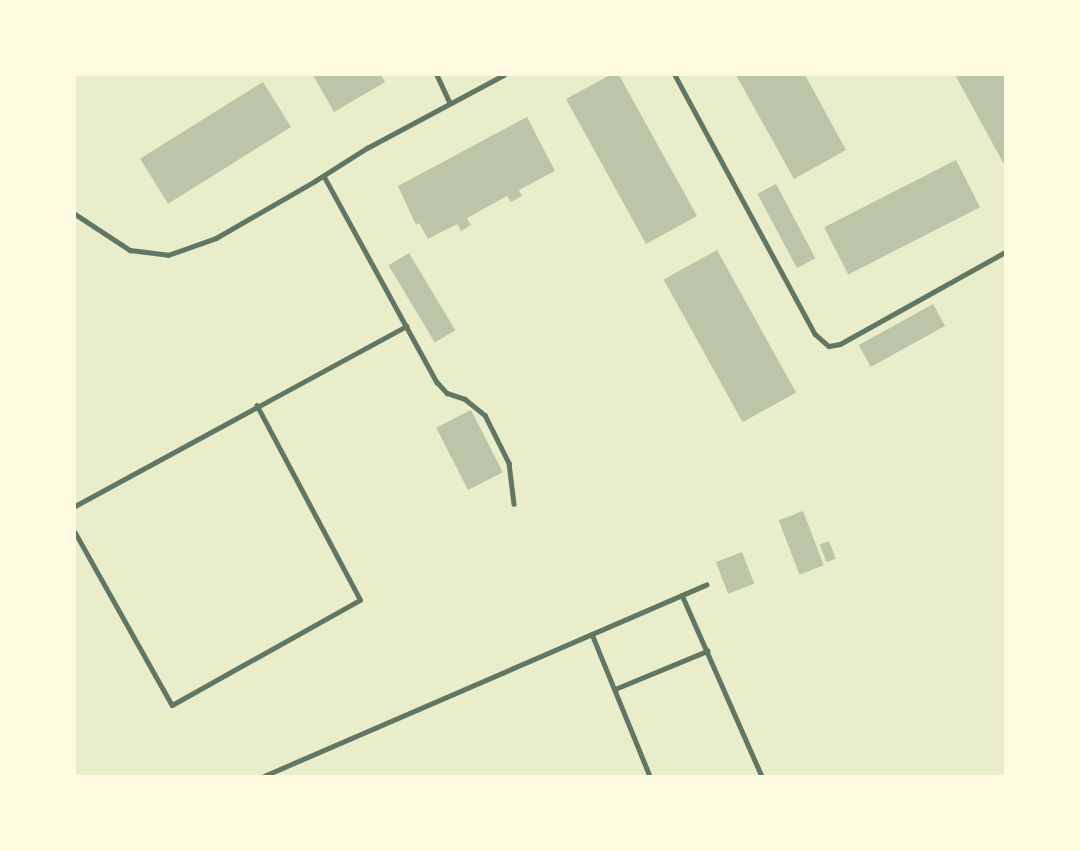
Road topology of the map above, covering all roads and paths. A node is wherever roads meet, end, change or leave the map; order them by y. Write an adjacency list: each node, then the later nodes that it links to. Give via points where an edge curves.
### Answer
1 (437, 75): 4 (lane)
2 (504, 75): 4 (lane)
3 (675, 75): 7 (lane, via 814,334 829,346 840,344)
4 (450, 103): 5 (lane)
5 (324, 176): 6 (lane, via 216,237 168,255 130,250); 8 (lane)
6 (75, 214)
7 (1005, 252)
8 (406, 326): 9 (lane); 10 (lane, via 447,393 465,399 485,415 509,463)
9 (257, 406): 11 (lane); 12 (lane, via 360,600 172,705)
10 (514, 504)
11 (75, 506)
12 (75, 532)
13 (706, 585): 14 (lane)
14 (682, 595): 15 (lane); 16 (lane)
15 (592, 634): 17 (lane); 18 (lane)
16 (706, 651): 17 (lane); 20 (lane)
17 (615, 689): 19 (lane)
18 (264, 776)
19 (650, 776)
20 (762, 776)

